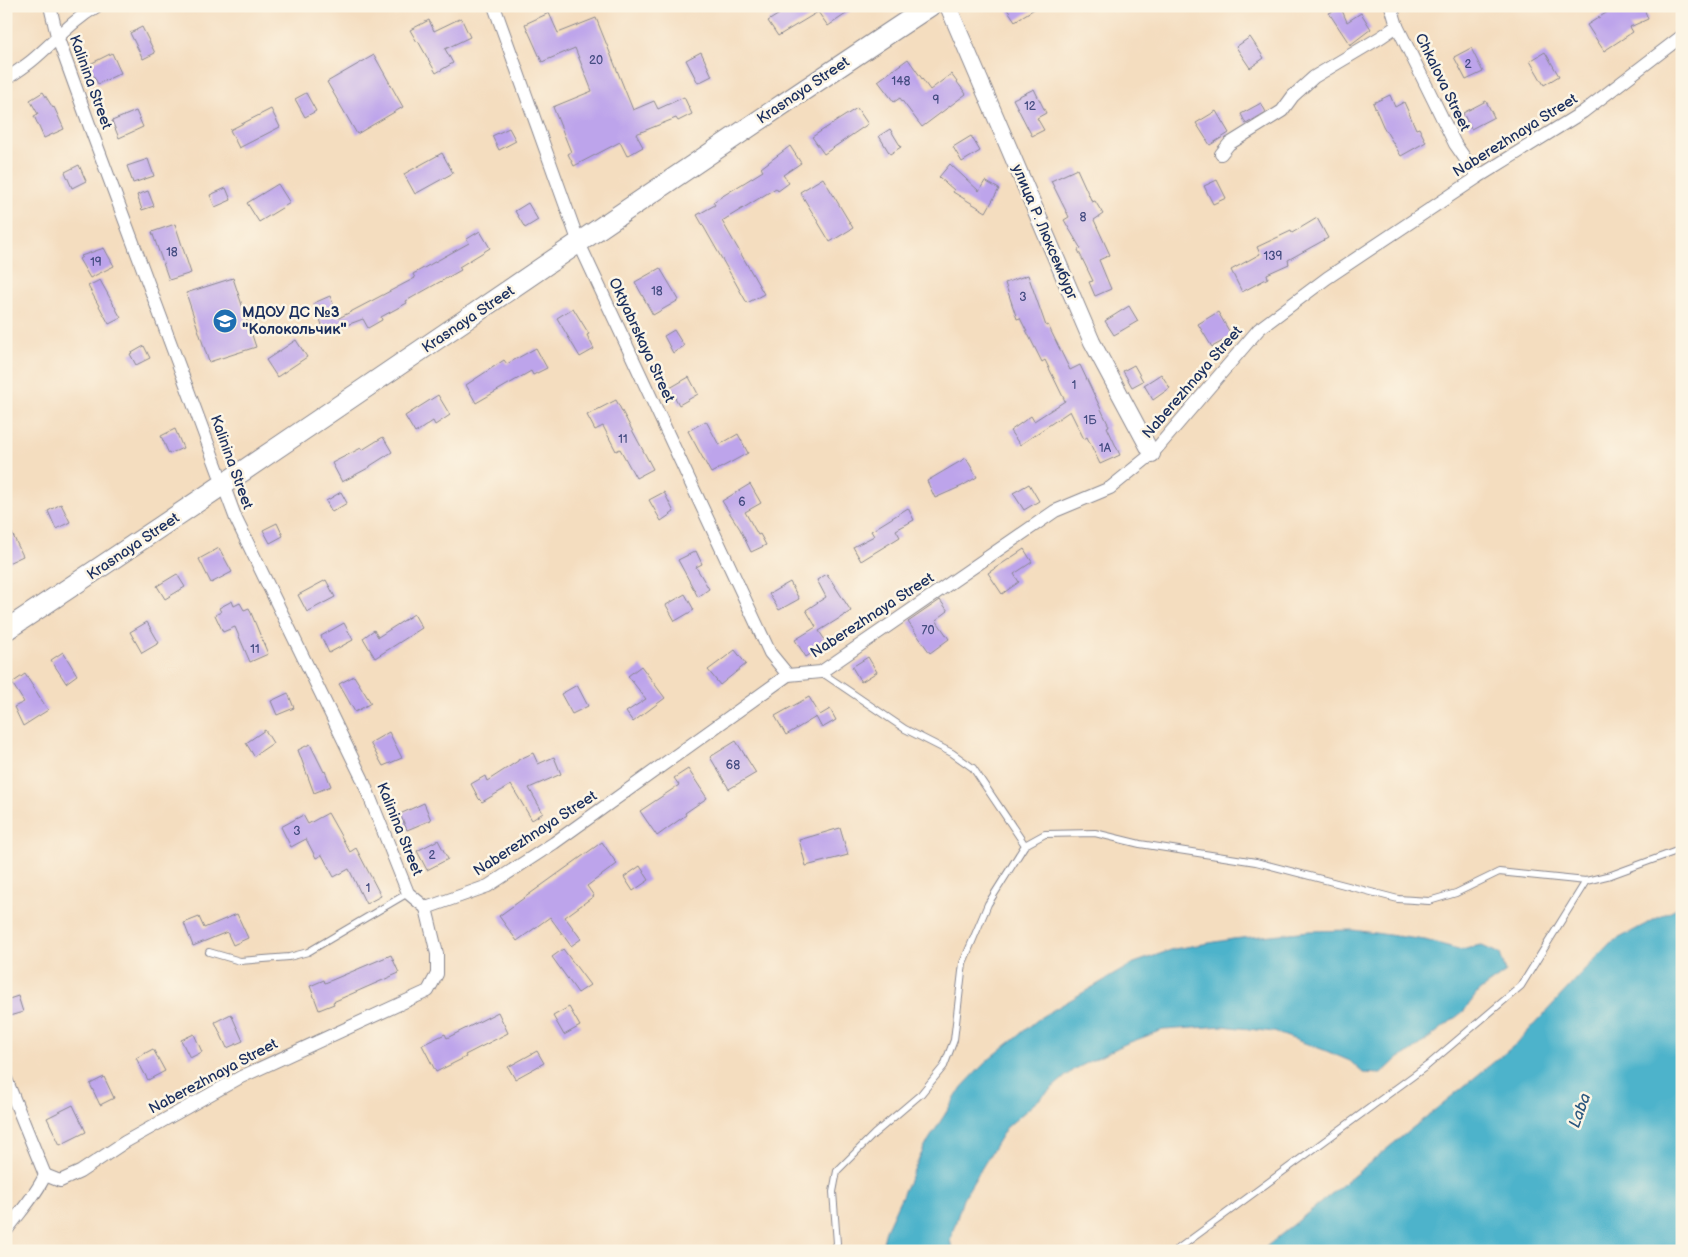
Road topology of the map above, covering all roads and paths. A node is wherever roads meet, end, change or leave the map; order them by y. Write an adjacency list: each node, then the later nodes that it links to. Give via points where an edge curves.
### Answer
1 (50, 6): 8 (street, Kalinina Street)
2 (98, 6): 8 (street)
3 (494, 6): 13 (street, Oktyabrskaya Street)
4 (930, 6): 13 (main road, Krasnaya Street)
5 (948, 6): 14 (street, улица Р. Люксембург, via 1092,342)
6 (1391, 6): 7 (street, Chkalova Street)
7 (1397, 26): 11 (street, Chkalova Street, via 1314,77 1282,111 1229,144); 12 (street, Chkalova Street, via 1455,144)
8 (57, 36): 10 (street, via 34,59); 15 (street, Kalinina Street)
9 (1682, 36): 12 (street, Naberezhnaya Street, via 1583,112)
10 (6, 79)
11 (1221, 154)
12 (1478, 177): 14 (street, Naberezhnaya Street, via 1327,278 1259,329)
13 (579, 243): 15 (main road, Krasnaya Street); 18 (street, Oktyabrskaya Street, via 770,653)
14 (1152, 454): 17 (street, Naberezhnaya Street, via 1110,488 1055,511)
15 (224, 485): 16 (main road, Krasnaya Street); 22 (street, Kalinina Street, via 236,519 362,778)
16 (6, 630)
17 (820, 672): 18 (street, Naberezhnaya Street); 19 (lane, via 905,729 952,753 972,768)
18 (788, 675): 23 (street, Naberezhnaya Street, via 554,843 488,886)
19 (1025, 846): 21 (lane, via 1045,834 1095,833 1140,844 1256,862 1398,899 1430,901 1456,893 1499,872); 28 (lane, via 988,904 963,963 954,1040 944,1066 921,1094 837,1171 833,1192 837,1243)
20 (1682, 849): 21 (lane)
21 (1586, 881): 29 (lane, via 1521,986 1428,1065)
22 (408, 893): 23 (street, Kalinina Street); 24 (lane, via 308,952 240,961)
23 (426, 908): 26 (street, Naberezhnaya Street, via 437,954 438,974 428,991 241,1077 125,1142 80,1172 60,1181)
24 (209, 952)
25 (6, 1079): 26 (street)
26 (45, 1175): 27 (street, via 40,1188)
27 (6, 1231)
28 (834, 1251)
29 (1175, 1251)

